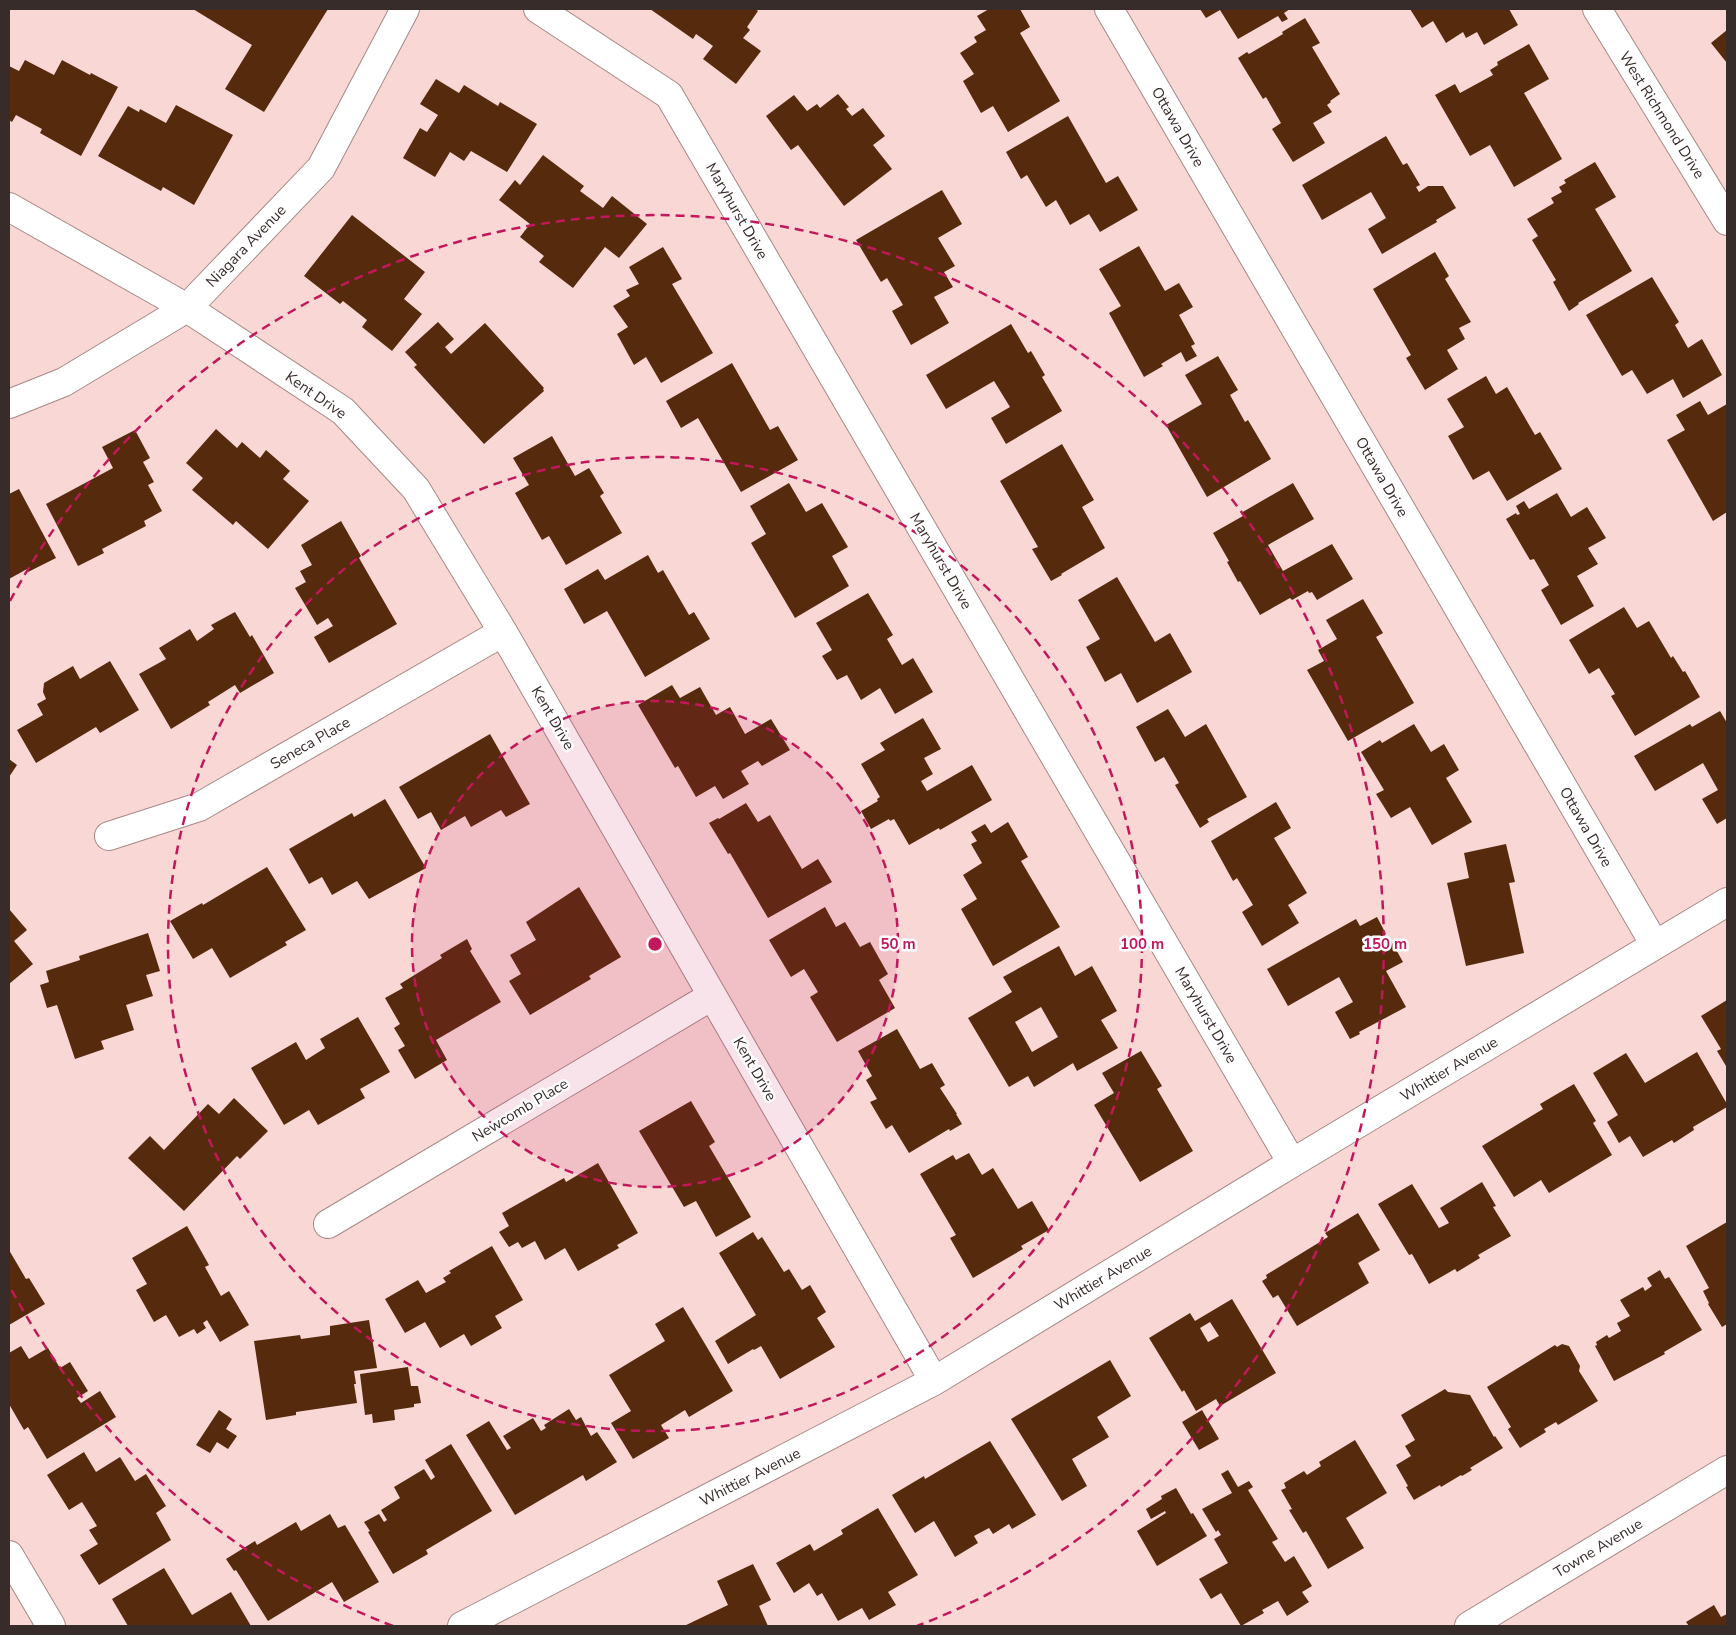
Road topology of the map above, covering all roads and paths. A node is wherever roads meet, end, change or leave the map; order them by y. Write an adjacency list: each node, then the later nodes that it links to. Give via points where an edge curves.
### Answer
1 (405, 9): 7 (street, Niagara Avenue, via 321,168)
2 (538, 9): 14 (street, Maryhurst Drive, via 669,96)
3 (1109, 9): 12 (street, Ottawa Drive)
4 (1597, 9): 6 (street, West Richmond Drive)
5 (9, 208): 7 (street, Kent Drive)
6 (1727, 221)
7 (187, 308): 8 (street, Niagara Avenue, via 64,382); 9 (street, Kent Drive, via 343,411 416,489)
8 (9, 404)
9 (503, 632): 10 (street, Seneca Place, via 199,806); 13 (street, Kent Drive)
10 (109, 836)
11 (1727, 902): 12 (street, Whittier Avenue)
12 (1655, 945): 14 (street, Whittier Avenue)
13 (712, 996): 15 (street, Newcomb Place); 16 (street, Kent Drive)
14 (1292, 1163): 16 (street, Whittier Avenue)
15 (328, 1224)
16 (934, 1381): 20 (street, Whittier Avenue)
17 (1727, 1470): 21 (street, Towne Avenue)
18 (9, 1555): 19 (street)
19 (51, 1626)
20 (462, 1626)
21 (1469, 1626)

